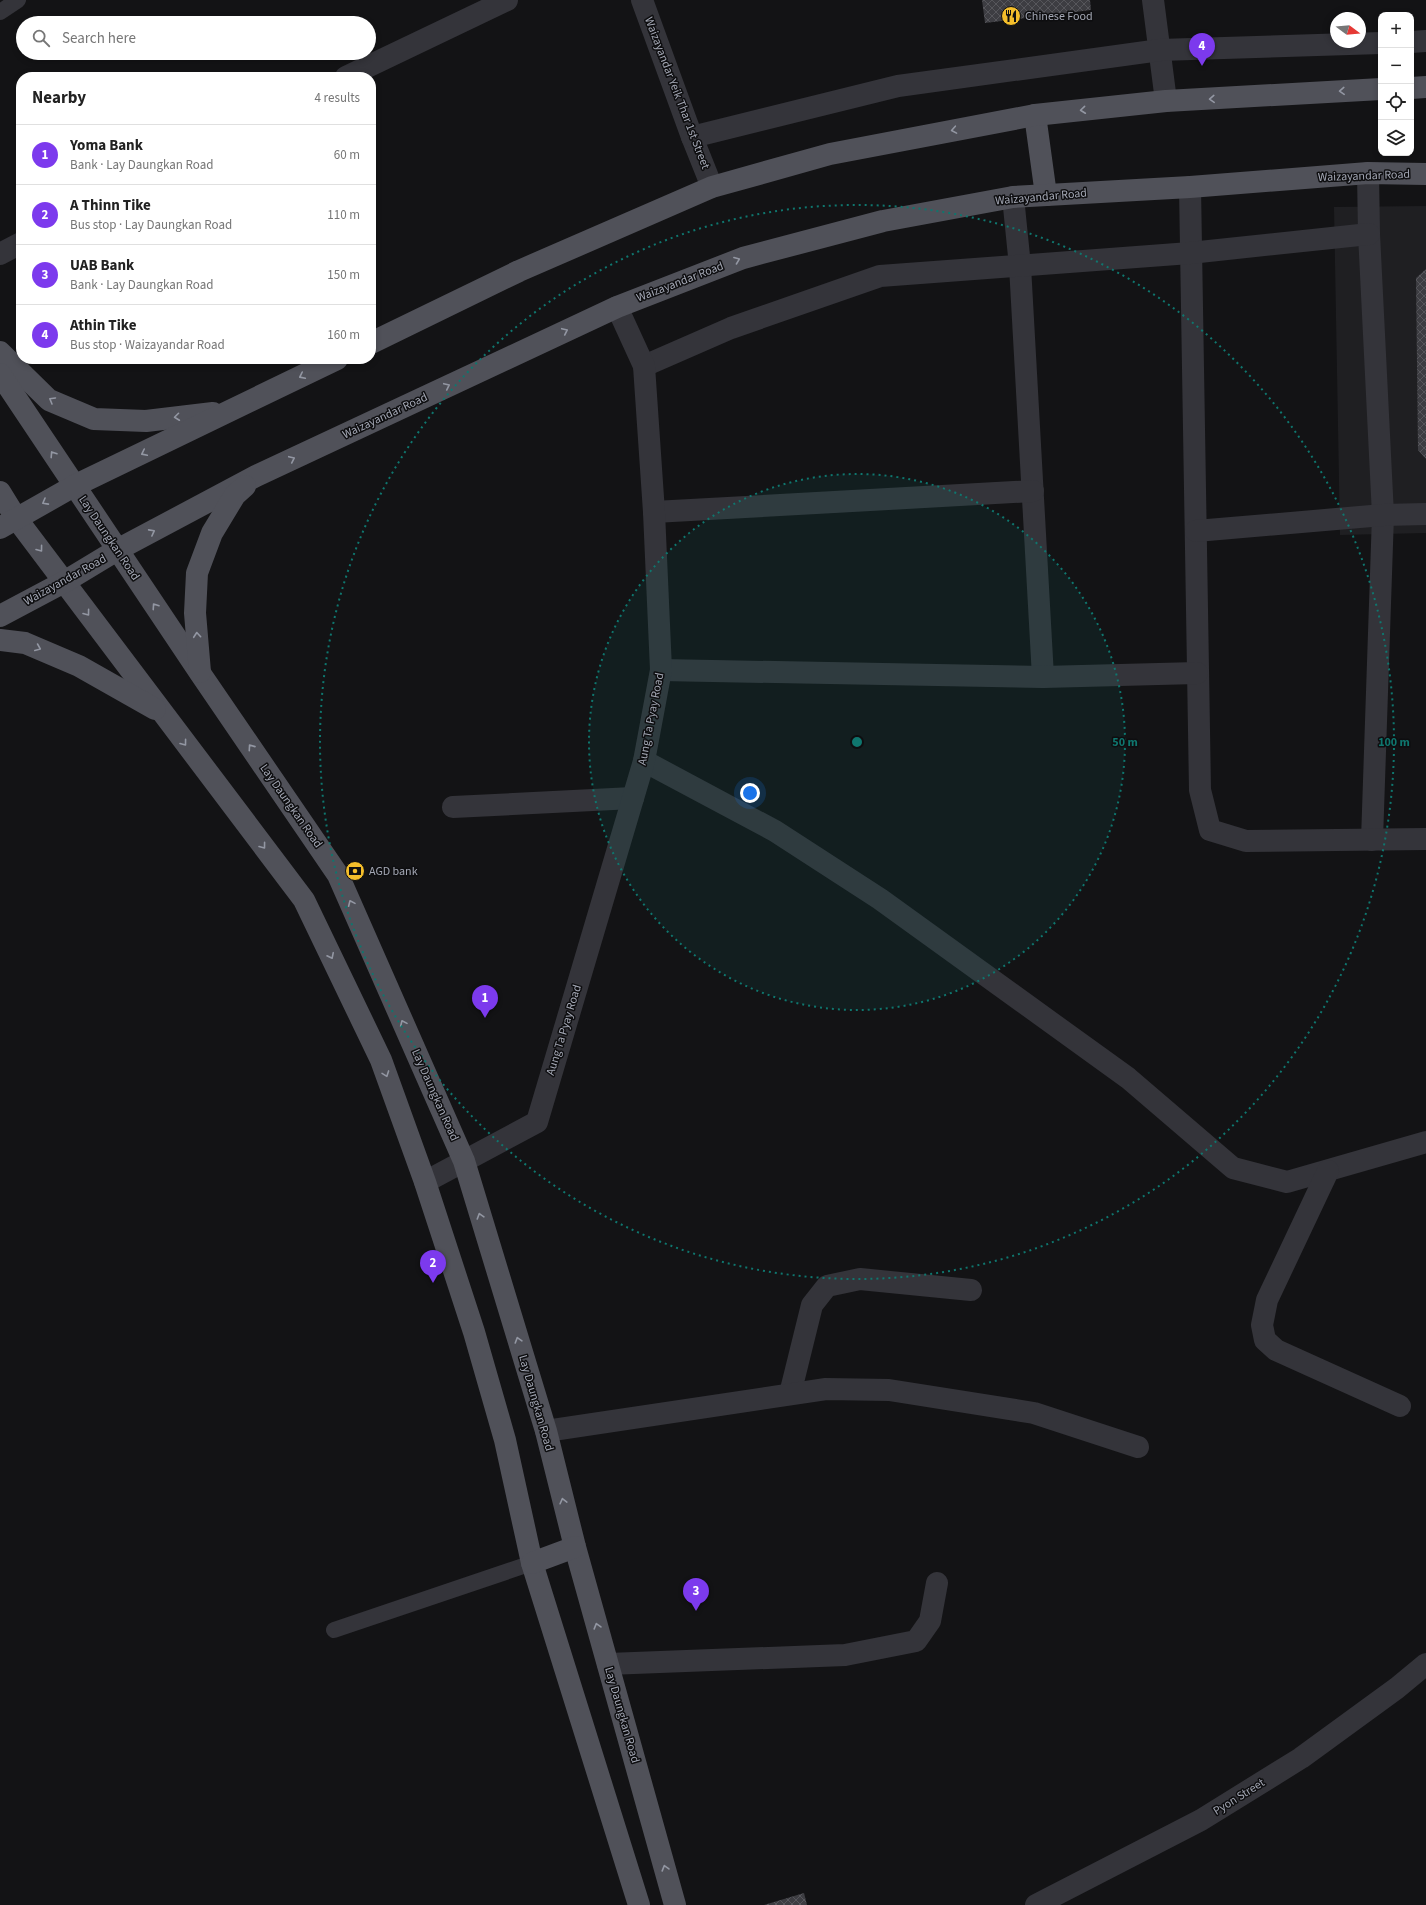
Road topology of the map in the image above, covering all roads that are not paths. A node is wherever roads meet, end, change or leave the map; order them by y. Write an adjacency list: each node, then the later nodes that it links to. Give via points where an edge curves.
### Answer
1 (18, 0): 5 (lane)
2 (507, 0): 10 (street)
3 (642, 0): 16 (street, Waizayandar Yeik Thar 1st Street)
4 (1153, 0): 9 (street)
5 (0, 12)
6 (1426, 41): 7 (street)
7 (1414, 42)
8 (1378, 43): 9 (street)
9 (1160, 50): 14 (street); 16 (street, via 898,86)
10 (356, 72)
11 (1426, 87): 12 (main road)
12 (1414, 88)
13 (1378, 89): 14 (main road, one-way to 14)
14 (1166, 101): 15 (main road, one-way to 15)
15 (1034, 115): 19 (main road, one-way to 19, via 830,154); 21 (main road)
16 (692, 137): 19 (street, Waizayandar Yeik Thar 1st Street)
17 (1368, 173): 18 (main road, Waizayandar Road); 20 (main road, Waizayandar Road); 23 (street)
18 (1426, 174)
19 (712, 187): 29 (main road, via 519,270)
20 (1190, 187): 21 (main road, Waizayandar Road); 25 (street)
21 (1046, 195): 22 (main road, Waizayandar Road)
22 (1012, 197): 27 (street); 28 (main road, Waizayandar Road, one-way to 22, via 743,258 883,221)
23 (1369, 234): 25 (street); 41 (street)
24 (16, 245): 26 (street)
25 (1190, 253): 27 (street); 43 (street)
26 (0, 254)
27 (1020, 266): 32 (street, via 880,276 731,328); 37 (street)
28 (617, 307): 32 (street, Aung Ta Pyay Road); 35 (main road, Waizayandar Road, one-way to 28)
29 (376, 341)
30 (0, 352): 34 (main road, one-way to 30, via 146,421 94,419 49,400)
31 (327, 364): 34 (main road, one-way to 34)
32 (644, 366): 39 (street, Aung Ta Pyay Road)
33 (0, 374): 36 (main road, Lay Daungkan Road, one-way to 33)
34 (230, 411): 36 (main road, one-way to 36)
35 (256, 476): 44 (main road, Waizayandar Road, one-way to 35); 50 (main road, one-way to 35, via 195,613 197,573 212,533 235,495)
36 (74, 486): 42 (main road, one-way to 42); 44 (main road, Lay Daungkan Road)
37 (1032, 491): 39 (street); 51 (street)
38 (0, 492): 42 (main road)
39 (654, 512): 48 (street, Aung Ta Pyay Road)
40 (1426, 514): 41 (street)
41 (1383, 515): 43 (street); 57 (street)
42 (8, 523): 45 (main road, one-way to 45)
43 (1196, 531): 49 (street)
44 (117, 550): 45 (main road, Waizayandar Road); 50 (main road, Lay Daungkan Road, one-way to 44)
45 (64, 582): 46 (main road, Waizayandar Road); 52 (main road, one-way to 52)
46 (0, 616)
47 (0, 640): 52 (main road, one-way to 52, via 25,643 79,666)
48 (661, 670): 51 (street); 53 (street, Aung Ta Pyay Road)
49 (1197, 673): 51 (street); 57 (street, via 1200,790 1210,830 1246,841)
50 (200, 674): 59 (main road, Lay Daungkan Road, one-way to 50, via 338,875)
51 (1043, 677)
52 (160, 712): 61 (main road, one-way to 61, via 304,900 381,1060)
53 (644, 761): 54 (street, Aung Ta Pyay Road); 60 (street, via 775,831 880,899 1128,1078 1233,1168 1287,1182)
54 (633, 798): 55 (street); 59 (street, Aung Ta Pyay Road, via 536,1122)
55 (453, 807)
56 (1426, 839): 57 (street)
57 (1372, 840)
58 (1426, 1142): 60 (street)
59 (464, 1161): 61 (street, Aung Ta Pyay Road); 65 (main road, Lay Daungkan Road, one-way to 59)
60 (1328, 1171): 64 (street, via 1267,1300 1262,1325 1265,1340 1276,1350)
61 (426, 1182): 68 (main road, via 503,1433)
62 (971, 1290): 63 (street, via 860,1279 827,1286 812,1305)
63 (790, 1394): 65 (street); 66 (street, via 826,1389 889,1390 1034,1412)
64 (1400, 1406)
65 (546, 1431): 67 (main road, Lay Daungkan Road, one-way to 65)
66 (1138, 1447)
67 (575, 1547): 68 (main road); 71 (main road, Lay Daungkan Road, one-way to 67)
68 (532, 1563): 70 (lane); 74 (main road)
69 (938, 1583): 71 (street, via 930,1621 916,1641 845,1655)
70 (334, 1630)
71 (608, 1664): 73 (main road, Lay Daungkan Road, one-way to 71)
72 (1426, 1664): 75 (street, Pyon Street, via 1301,1758 1201,1820)
73 (673, 1897): 74 (main road)
74 (638, 1901)
75 (1036, 1905)

